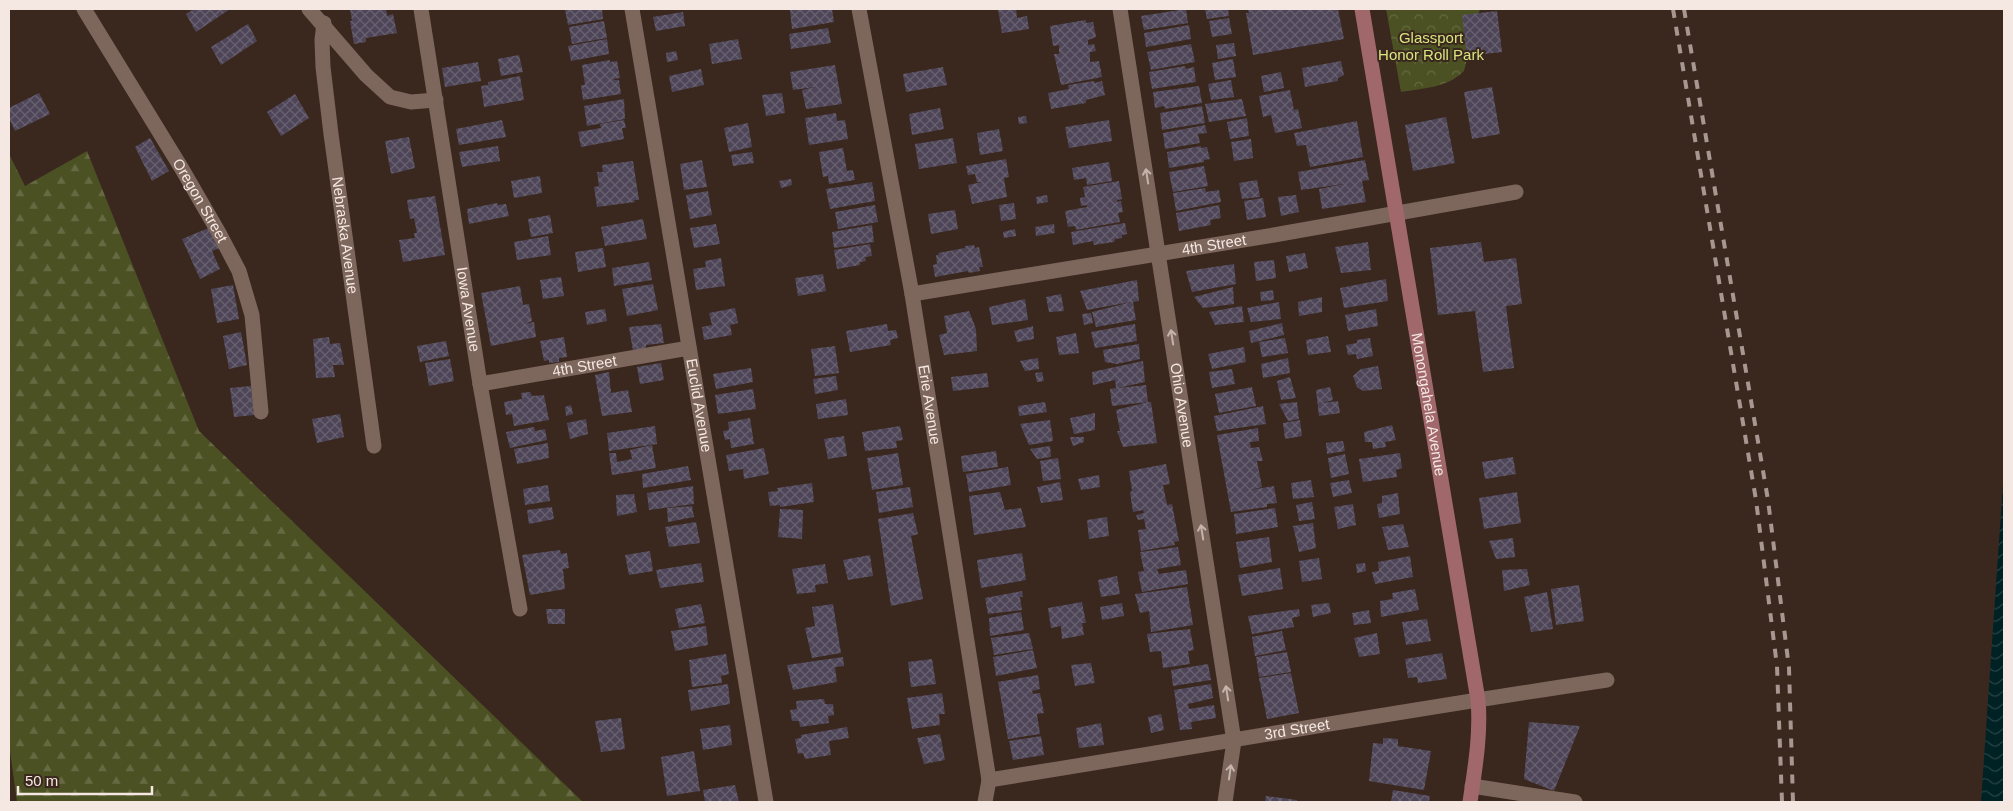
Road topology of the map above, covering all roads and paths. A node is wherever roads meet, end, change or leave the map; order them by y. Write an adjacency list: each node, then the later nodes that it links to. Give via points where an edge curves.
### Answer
1 (84, 9): 16 (street, Oregon Street, via 182,169 239,271 252,315)
2 (309, 9): 8 (street)
3 (421, 9): 9 (street, Iowa Avenue)
4 (632, 9): 14 (street, Euclid Avenue)
5 (859, 9): 13 (street, Erie Avenue)
6 (1120, 9): 12 (street, Ohio Avenue, one-way to 6)
7 (1362, 9): 11 (main road, Monongahela Avenue)
8 (324, 24): 9 (street, via 366,75 390,96 410,102); 17 (street, Nebraska Avenue, via 323,58 331,134)
9 (436, 100): 15 (street, Iowa Avenue)
10 (1516, 192): 11 (street, 4th Street)
11 (1396, 214): 12 (street, 4th Street); 20 (main road, Monongahela Avenue)
12 (1159, 254): 13 (street, 4th Street); 21 (street, Ohio Avenue, one-way to 12)
13 (912, 294): 22 (street, Erie Avenue)
14 (689, 348): 15 (street, 4th Street); 24 (street, Euclid Avenue)
15 (480, 384): 18 (street, Iowa Avenue)
16 (261, 412)
17 (374, 446)
18 (520, 609)
19 (1607, 680): 20 (street, 3rd Street)
20 (1478, 700): 21 (street, 3rd Street); 23 (main road, Monongahela Avenue, via 1478,750)
21 (1234, 741): 22 (street, 3rd Street); 26 (street, Ohio Avenue, one-way to 21)
22 (989, 780): 25 (street, Erie Avenue)
23 (1472, 786): 27 (main road, Monongahela Avenue); 28 (street)
24 (766, 802)
25 (985, 802)
26 (1225, 802)
27 (1470, 802)
28 (1575, 802)

